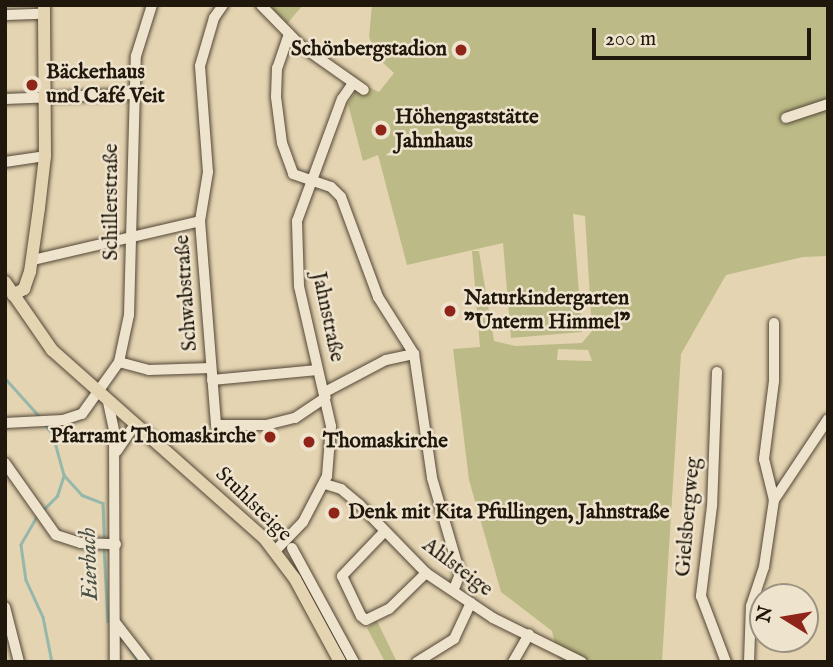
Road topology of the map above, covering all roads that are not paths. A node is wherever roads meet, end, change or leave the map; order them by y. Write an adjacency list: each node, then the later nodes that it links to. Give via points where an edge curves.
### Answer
1 (152, 5): 9 (street, Schillerstraße, via 136,56)
2 (223, 5): 17 (street, Schwabstraße, via 214,18 200,66 208,172)
3 (261, 5): 6 (street)
4 (43, 9): 5 (street); 10 (main road)
5 (5, 15)
6 (289, 34): 7 (street); 16 (street, via 277,68 281,132 293,174)
7 (353, 83): 8 (street); 16 (street, Jahnstraße)
8 (364, 90)
9 (133, 94): 10 (street); 18 (street, Schillerstraße)
10 (44, 97): 11 (street); 14 (main road)
11 (5, 99)
12 (828, 104): 13 (street)
13 (786, 118)
14 (45, 156): 15 (street); 19 (main road)
15 (5, 162)
16 (310, 180): 23 (street, via 331,187 341,197 378,298); 26 (street, Jahnstraße, via 297,221 296,253)
17 (200, 220): 18 (street); 25 (street, Schwabstraße)
18 (129, 237): 19 (street); 24 (street, Schillerstraße, via 130,314)
19 (33, 260): 21 (main road, via 24,289)
20 (5, 282): 21 (main road, Stuhlsteige)
21 (13, 295): 30 (main road, Stuhlsteige, via 52,350)
22 (774, 323): 39 (street, via 774,381 764,459)
23 (414, 354): 29 (street, via 386,360); 45 (street, via 432,478 460,573)
24 (119, 362): 25 (street, via 149,370); 30 (street, Schillerstraße)
25 (211, 368): 28 (street, Schwabstraße)
26 (318, 370): 28 (street); 29 (street, Jahnstraße)
27 (718, 372): 59 (street, Gielsbergweg, via 712,506 701,596)
28 (212, 380): 29 (street, Schwabstraße, via 216,425 266,425 295,418)
29 (326, 395): 38 (street, Jahnstraße, via 331,446)
30 (103, 398): 32 (street, Schillerstraße, via 82,414 47,422); 33 (main road, Stuhlsteige); 34 (street)
31 (828, 419): 39 (street)
32 (5, 423)
33 (130, 423): 34 (street); 35 (street); 43 (main road, Stuhlsteige)
34 (114, 431): 35 (street)
35 (115, 455): 41 (street)
36 (5, 463): 37 (street)
37 (9, 478): 41 (street, via 45,522 67,540)
38 (326, 484): 40 (street, Ahlsteige, via 341,489); 43 (street, Jahnstraße, via 303,522)
39 (774, 500): 60 (street, via 764,566 751,606)
40 (384, 532): 44 (street, Ahlsteige); 44 (street, via 342,576 361,616 366,620 390,609)
41 (107, 543): 49 (street)
42 (292, 548): 46 (street)
43 (275, 551): 46 (main road, Stuhlsteige)
44 (426, 573): 45 (street, Ahlsteige)
45 (453, 591): 47 (street, Ahlsteige)
46 (313, 599): 54 (main road, Stuhlsteige); 55 (street)
47 (471, 603): 50 (street, Ahlsteige); 56 (street, via 454,639)
48 (5, 607): 51 (street)
49 (115, 623): 52 (street); 53 (street)
50 (529, 634): 57 (street); 58 (street, Ahlsteige)
51 (19, 662)
52 (115, 662)
53 (146, 662)
54 (340, 662)
55 (354, 662)
56 (417, 662)
57 (513, 662)
58 (582, 662)
59 (726, 662)
60 (749, 662)

